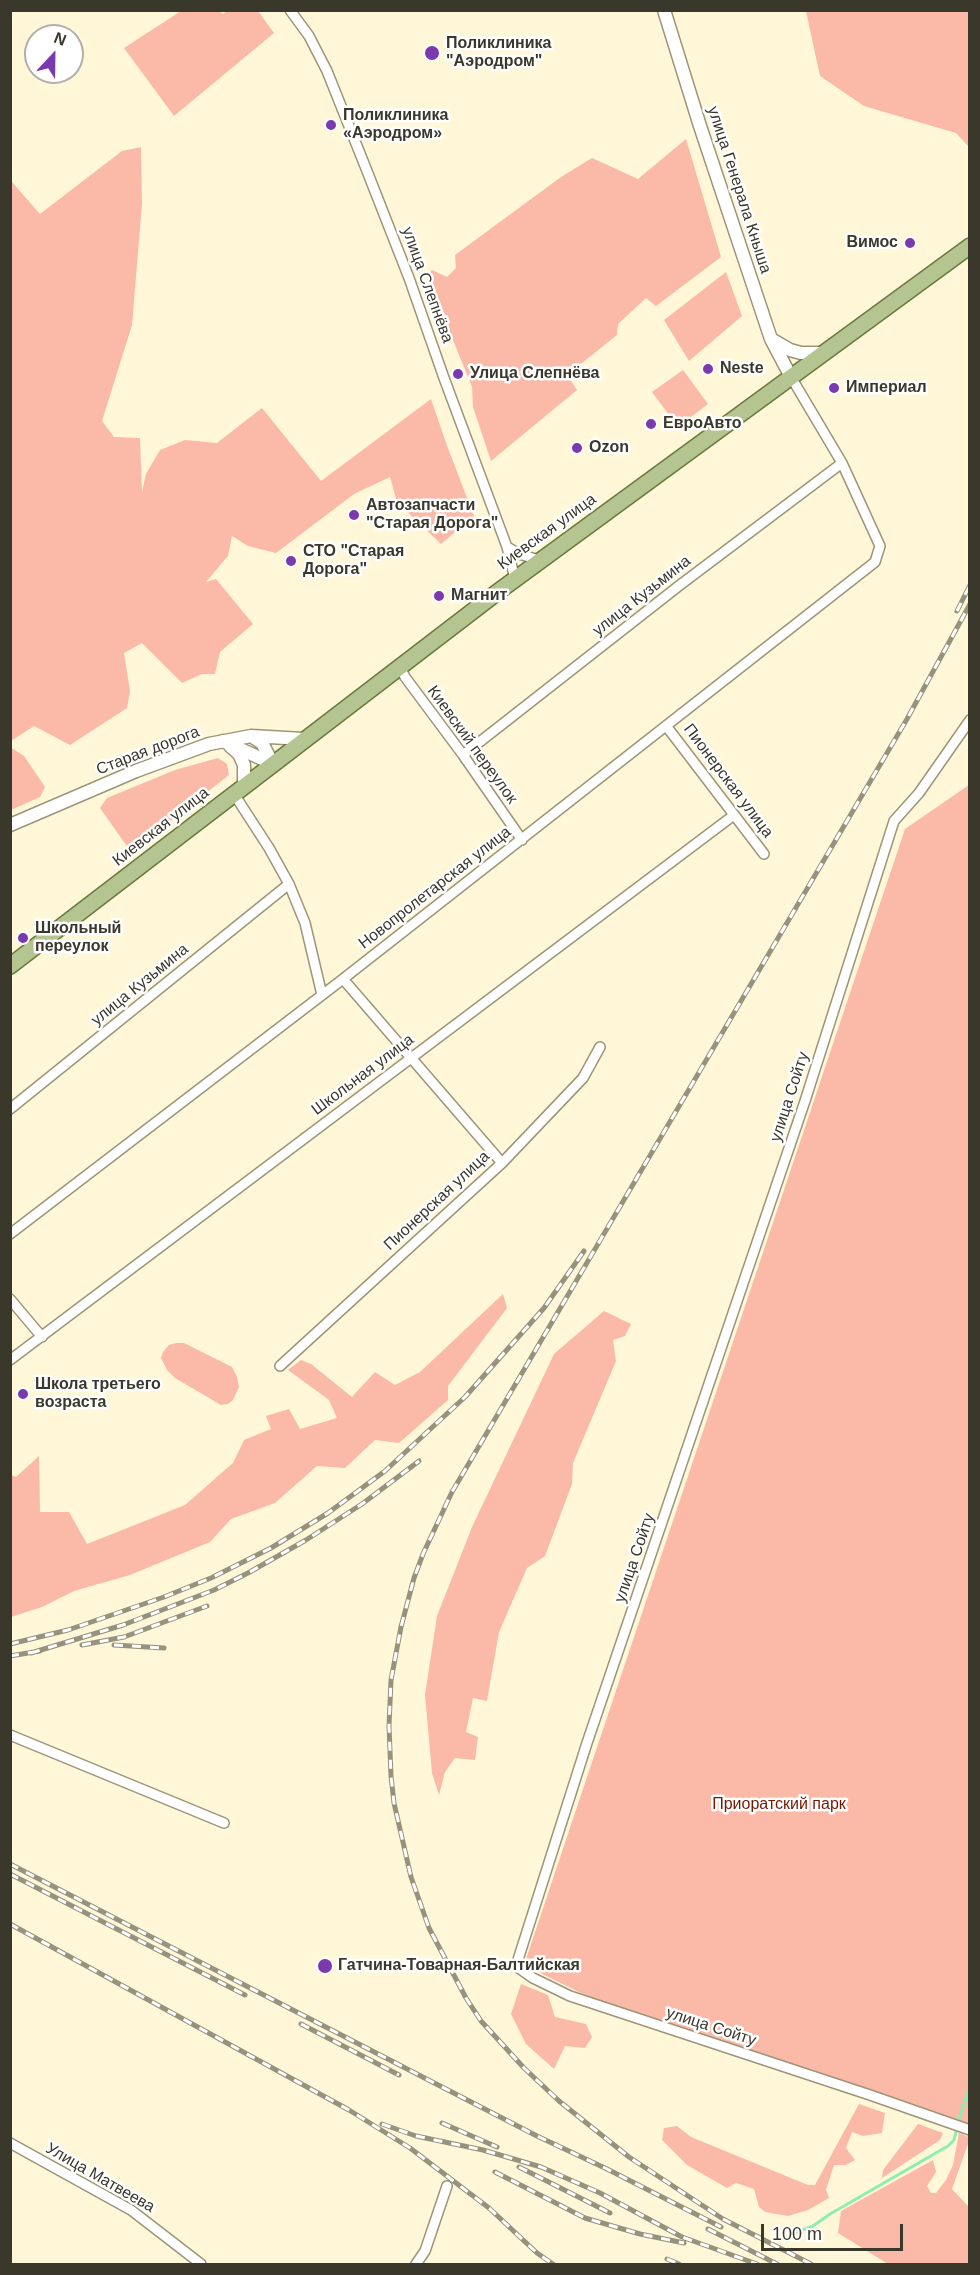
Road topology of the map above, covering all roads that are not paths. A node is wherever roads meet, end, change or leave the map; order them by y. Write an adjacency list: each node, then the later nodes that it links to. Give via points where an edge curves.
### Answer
1 (290, 10): 8 (street, улица Слепнёва, via 309,36 340,101 410,278)
2 (664, 10): 4 (street, улица Генерала Кныша)
3 (969, 246): 5 (main road, Киевская улица)
4 (771, 339): 5 (street, via 801,353); 6 (street, улица Генерала Кныша)
5 (823, 353): 6 (main road, Киевская улица)
6 (791, 377): 7 (street); 9 (main road, Киевская улица)
7 (842, 463): 13 (street, Новопролетарская улица, via 880,546 875,562); 17 (street, улица Кузьмина)
8 (507, 547): 9 (street); 10 (street, улица Слепнёва)
9 (540, 560): 10 (main road, Киевская улица)
10 (515, 579): 11 (main road, Киевская улица)
11 (400, 667): 15 (main road, Киевская улица); 17 (street, Киевский переулок)
12 (969, 720): 39 (street, улица Сойту, via 919,793 894,821 805,1101 587,1743 516,1965 570,1996)
13 (667, 727): 20 (street, Пионерская улица); 22 (street, Новопролетарская улица)
14 (251, 736): 15 (street, Старая дорога); 16 (street, Старая дорога); 18 (street, via 262,743)
15 (304, 739): 18 (main road, Киевская улица)
16 (222, 741): 18 (street); 19 (street, via 239,754 244,765); 21 (street, Старая дорога, via 156,763)
17 (463, 755): 22 (street, Киевский переулок)
18 (273, 764): 19 (main road, Киевская улица)
19 (239, 790): 24 (street); 25 (main road, Киевская улица)
20 (734, 815): 23 (street, Пионерская улица); 29 (street, Школьная улица)
21 (10, 825)
22 (522, 840): 26 (street, Новопролетарская улица)
23 (764, 854)
24 (289, 884): 27 (street, via 304,922); 30 (street, улица Кузьмина)
25 (10, 966)
26 (343, 979): 27 (street, Новопролетарская улица); 29 (street)
27 (322, 994): 32 (street, Новопролетарская улица)
28 (600, 1047): 31 (street, Пионерская улица, via 584,1078)
29 (410, 1059): 31 (street); 34 (street, Школьная улица)
30 (10, 1108)
31 (502, 1163): 36 (street, Пионерская улица)
32 (10, 1234)
33 (10, 1299): 34 (street)
34 (42, 1337): 35 (street, Школьная улица)
35 (10, 1360)
36 (280, 1366)
37 (10, 1735): 38 (street)
38 (224, 1823)
39 (969, 2130)
40 (10, 2144): 42 (street, Улица Матвеева, via 131,2210)
41 (447, 2186): 43 (street, via 425,2251)
42 (201, 2265)
43 (416, 2265)

